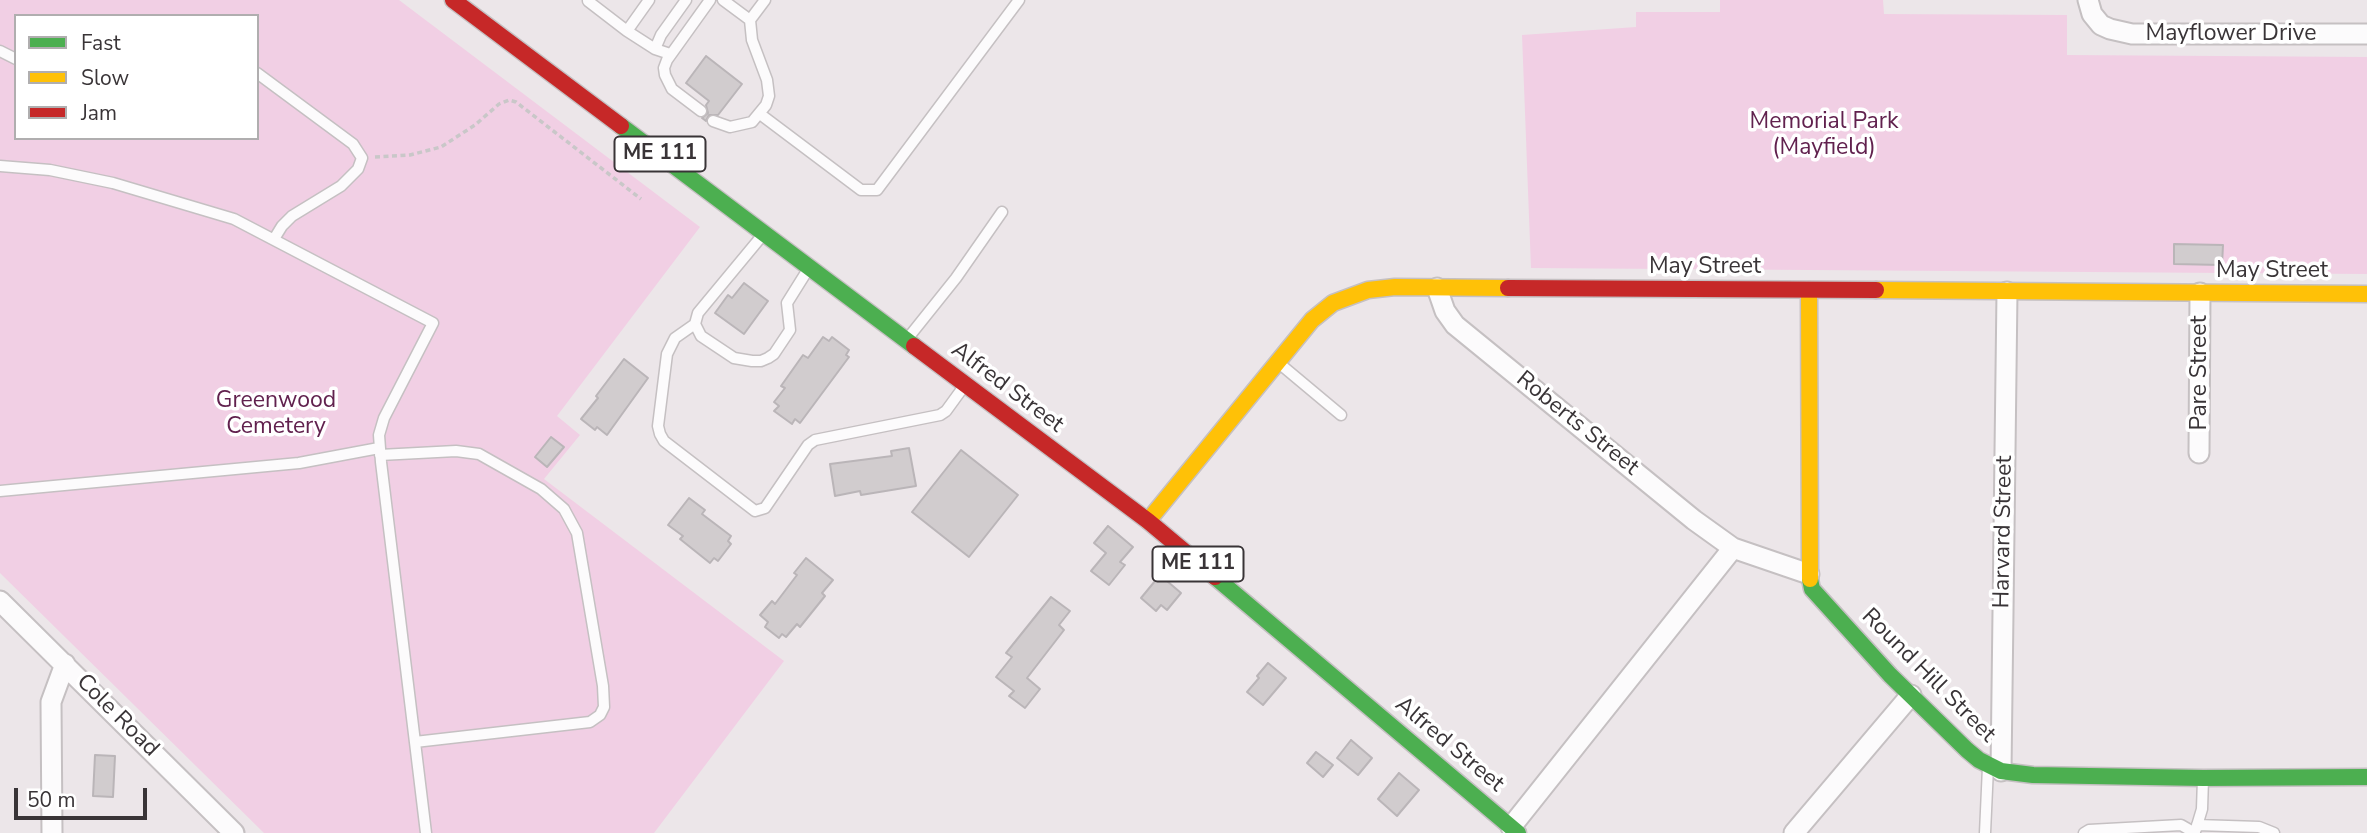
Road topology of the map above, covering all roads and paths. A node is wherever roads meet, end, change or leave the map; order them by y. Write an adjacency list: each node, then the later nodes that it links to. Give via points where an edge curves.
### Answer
1 (453, 0): 23 (street, Alfred Street / ME 111)
2 (589, 0): 11 (lane)
3 (649, 0): 11 (lane)
4 (685, 0): 13 (lane)
5 (710, 0): 14 (lane)
6 (723, 0): 10 (lane)
7 (765, 0): 10 (lane)
8 (1019, 0): 17 (lane, via 877,190 861,190)
9 (2088, 0): 12 (street, Mayflower Drive, via 2097,21 2132,34)
10 (750, 20): 17 (lane, via 768,85 769,96)
11 (627, 31): 13 (lane)
12 (2367, 34)
13 (654, 49): 14 (lane)
14 (668, 57): 16 (lane, via 671,77)
15 (259, 74): 19 (lane, via 353,144)
16 (703, 109)
17 (760, 114): 18 (lane, via 740,125 724,126)
18 (715, 118)
19 (362, 158): 21 (path, via 410,155 441,147 499,104 511,101); 24 (lane, via 341,186 292,216)
20 (0, 166): 24 (lane, via 113,183 234,219)
21 (641, 199)
22 (1002, 212): 32 (lane)
23 (764, 234): 25 (street, Alfred Street / ME 111); 31 (lane, via 698,313)
24 (274, 239): 36 (lane, via 433,323 384,418)
25 (809, 268): 31 (lane, via 787,303 790,330 768,358 734,358 701,336); 32 (street, Alfred Street / ME 111)
26 (1437, 288): 27 (street, May Street); 33 (street, May Street, via 1378,289 1342,299 1312,320); 40 (street, Roberts Street, via 1455,325)
27 (1810, 290): 28 (street, May Street); 41 (street, Round Hill Street)
28 (2007, 292): 29 (street, May Street); 46 (street, Harvard Street)
29 (2200, 293): 30 (street, May Street); 37 (street, Pare Street)
30 (2367, 294)
31 (695, 324): 34 (lane, via 675,338 667,354 660,434 755,511 765,508 815,440 940,415)
32 (906, 341): 34 (street, Alfred Street / ME 111)
33 (1277, 361): 35 (lane); 39 (street, May Street)
34 (965, 386): 39 (street, Alfred Street / ME 111)
35 (1341, 415)
36 (380, 451): 38 (lane); 45 (lane); 45 (lane, via 479,454 541,489 564,509 577,533 603,686 601,713 590,722)
37 (2199, 453)
38 (0, 491)
39 (1148, 522): 49 (street, Alfred Street / ME 111)
40 (1733, 548): 41 (street, Roberts Street); 49 (street)
41 (1809, 574): 44 (street, Round Hill Street, via 1821,601)
42 (0, 601): 43 (street, Cole Road)
43 (65, 664): 51 (street, via 51,702); 52 (street, Cole Road)
44 (1912, 695): 46 (street, Round Hill Street, via 1967,750); 54 (street)
45 (415, 742): 53 (lane)
46 (1995, 768): 48 (street, Round Hill Street, via 2033,775); 55 (lane)
47 (2367, 777): 48 (street, Round Hill Street)
48 (2203, 778): 50 (lane, via 2202,809)
49 (1514, 830)
50 (2195, 830): 56 (lane, via 2181,825); 57 (lane, via 2259,827)
51 (51, 833)
52 (234, 833)
53 (426, 833)
54 (1794, 833)
55 (1985, 833)
56 (2084, 833)
57 (2274, 833)

